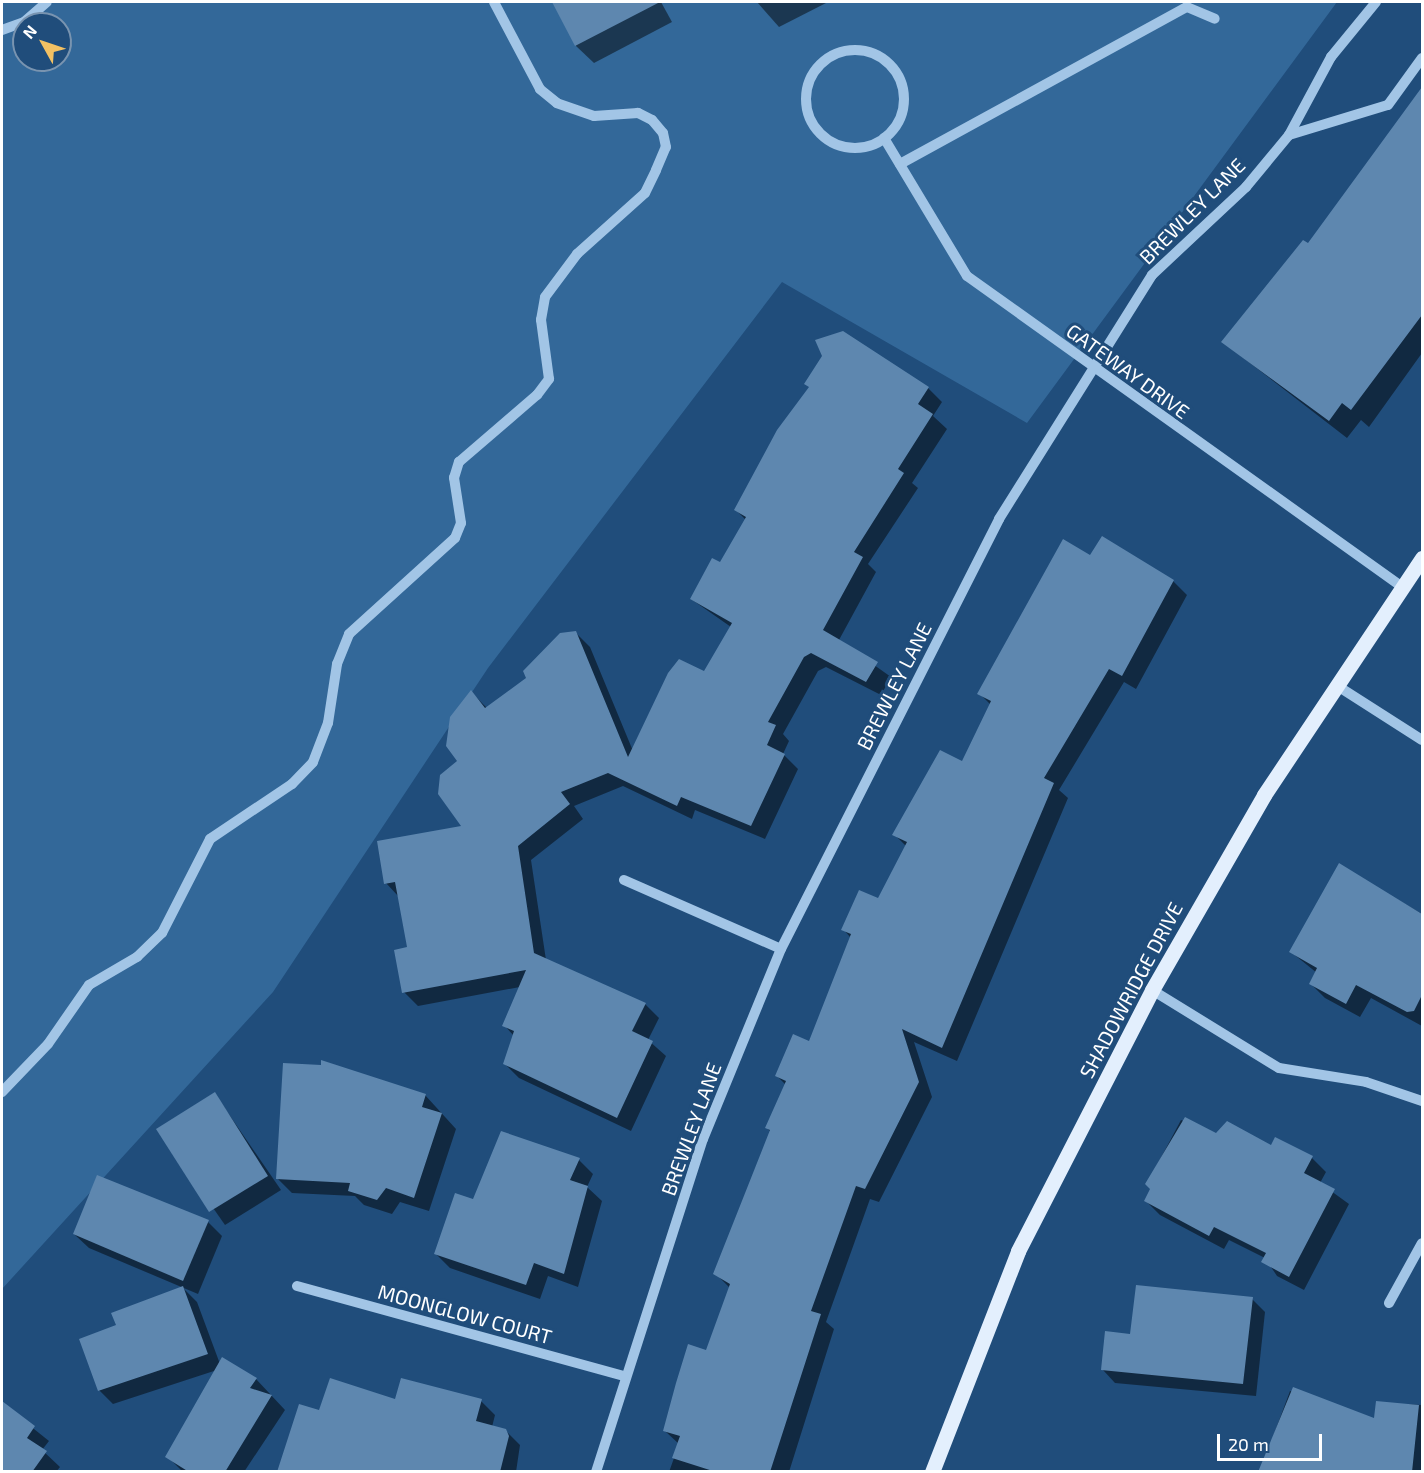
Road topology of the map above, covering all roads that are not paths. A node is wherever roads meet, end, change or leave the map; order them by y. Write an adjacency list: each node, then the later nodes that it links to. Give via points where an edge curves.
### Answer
1 (47, 2): 5 (street, via 24,22)
2 (494, 2): 18 (street, via 540,89 556,103 594,116 638,113 652,120 663,133 666,147 656,170 645,193 577,254 545,297 541,320 549,378 531,401 459,462 454,478 461,523 455,538 349,634 337,664 328,723 313,762 292,784 210,839 162,933 137,957 89,985 48,1044)
3 (1376, 2): 7 (street, BREWLEY LANE, via 1331,57)
4 (1215, 19): 9 (street, via 1187,7)
5 (2, 30)
6 (1422, 58): 7 (street, via 1388,105)
7 (1289, 135): 10 (street, BREWLEY LANE, via 1246,187 1152,274)
8 (884, 138): 8 (street, via 904,104 897,73 873,53 857,50 827,59 808,85 812,123 828,140 851,148); 9 (street, GATEWAY DRIVE)
9 (900, 164): 10 (street, GATEWAY DRIVE, via 968,276)
10 (1093, 370): 12 (street, GATEWAY DRIVE); 16 (street, BREWLEY LANE, via 999,519)
11 (1422, 558): 12 (main road, SHADOWRIDGE DRIVE)
12 (1401, 586): 13 (main road, SHADOWRIDGE DRIVE)
13 (1336, 685): 14 (street); 17 (main road, SHADOWRIDGE DRIVE, via 1263,795)
14 (1422, 740)
15 (624, 880): 16 (street)
16 (781, 949): 23 (street, BREWLEY LANE, via 704,1139)
17 (1152, 990): 19 (street, via 1279,1068 1366,1082); 25 (main road, SHADOWRIDGE DRIVE, via 1018,1251)
18 (2, 1092)
19 (1422, 1101)
20 (1422, 1243): 22 (street)
21 (297, 1286): 23 (street, MOONGLOW COURT)
22 (1389, 1303)
23 (624, 1376): 24 (street, BREWLEY LANE)
24 (596, 1472)
25 (932, 1472)

